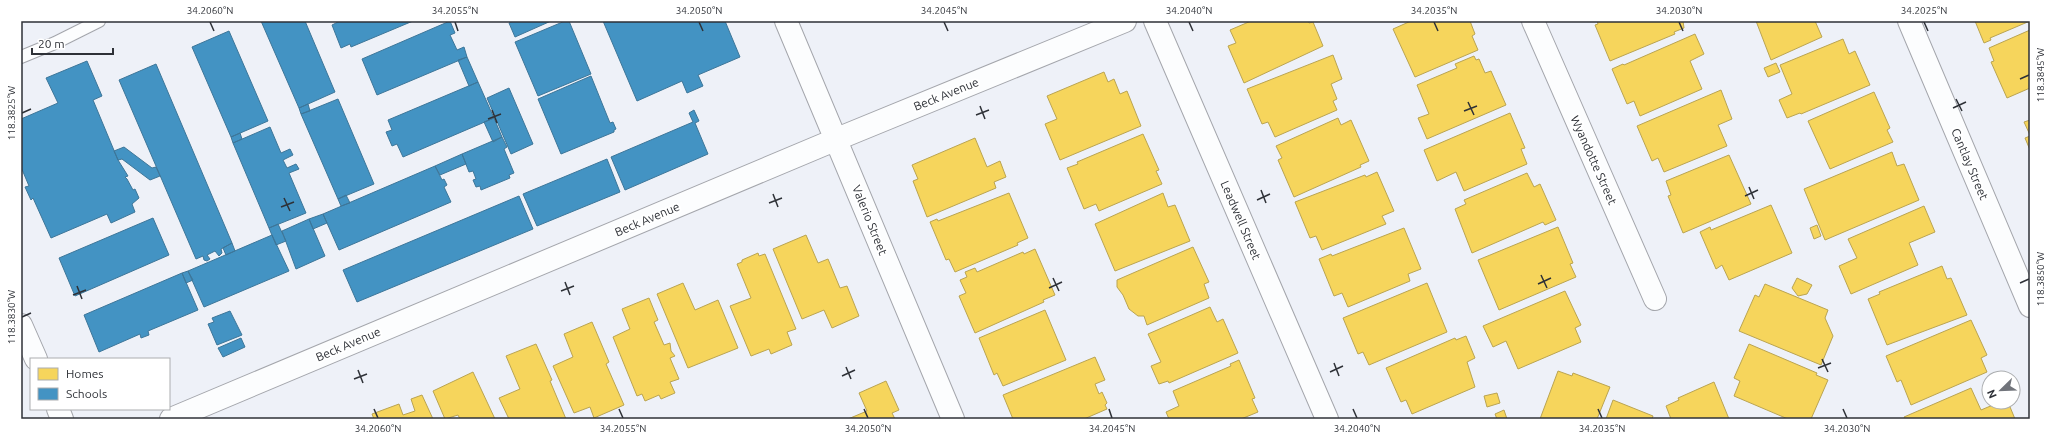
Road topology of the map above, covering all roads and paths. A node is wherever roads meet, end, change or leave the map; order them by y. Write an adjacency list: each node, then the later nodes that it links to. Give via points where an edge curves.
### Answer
1 (99, 21): 7 (lane)
2 (786, 21): 8 (street, Valerio Street)
3 (1125, 21): 8 (street, Beck Avenue)
4 (1155, 21): 15 (street, Leadwell Street)
5 (1533, 21): 9 (street, Wyandotte Street)
6 (1909, 21): 10 (street, Cantlay Street)
7 (21, 57)
8 (837, 139): 13 (street, Beck Avenue); 14 (street, Valerio Street)
9 (1656, 299)
10 (2030, 306)
11 (21, 325): 12 (street)
12 (36, 358)
13 (171, 419)
14 (953, 419)
15 (1327, 419)

